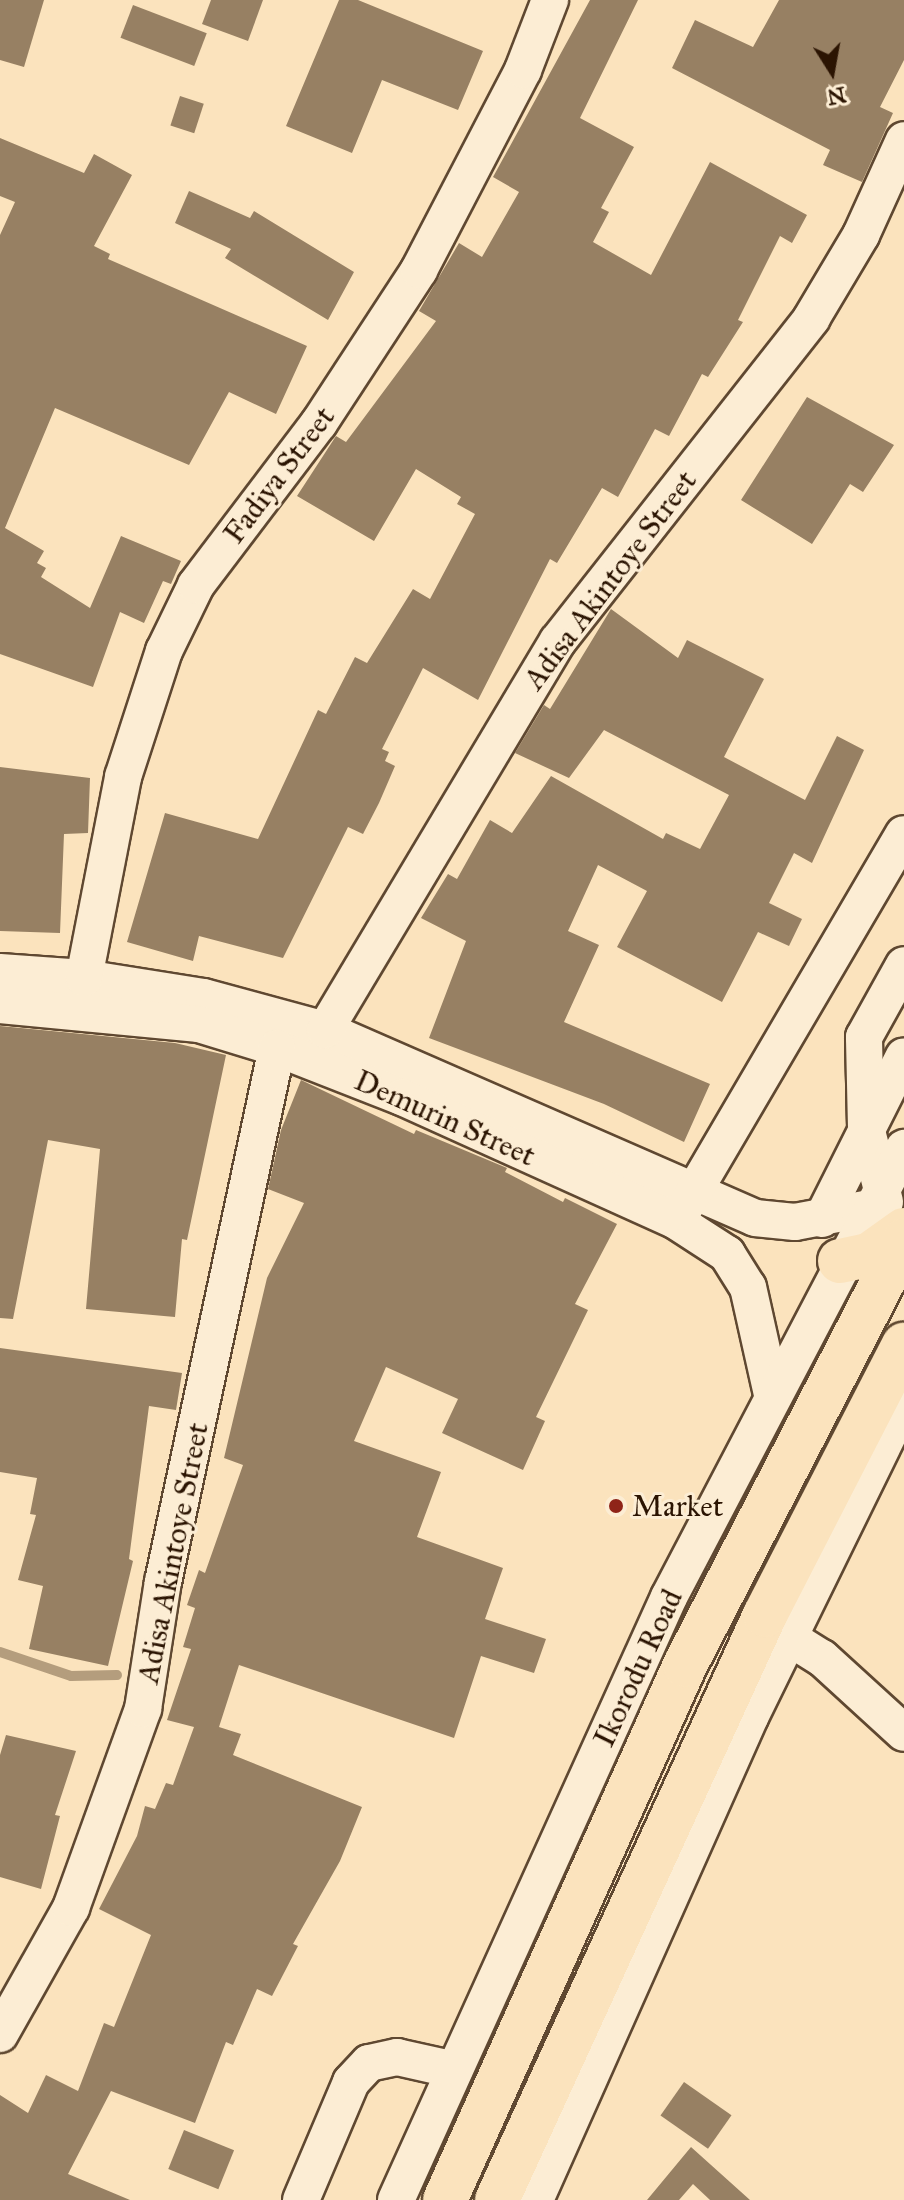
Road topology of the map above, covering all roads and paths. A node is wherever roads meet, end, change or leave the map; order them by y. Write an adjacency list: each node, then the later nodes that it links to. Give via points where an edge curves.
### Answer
1 (550, 0): 6 (street, Fadiya Street, via 523,70 419,270 319,423 196,585 164,651 123,777)
2 (904, 140): 8 (street, Adisa Akintoye Street, via 861,235 811,319 558,641)
3 (904, 834): 13 (street)
4 (904, 965): 12 (street, via 864,1037)
5 (0, 972): 6 (street, Demurin Street)
6 (84, 978): 8 (street, Demurin Street, via 204,997)
7 (0, 1005): 9 (street, Demurin Street, via 199,1024)
8 (325, 1030): 13 (street, Demurin Street)
9 (277, 1048): 13 (street, Demurin Street); 20 (street, Adisa Akintoye Street, via 163,1582 143,1709 71,1908)
10 (904, 1056): 12 (street)
11 (904, 1103): 12 (street)
12 (882, 1203): 14 (street, Demurin Street); 14 (street); 16 (street, Ikorodu Road); 24 (street, via 695,1586); 25 (highway, Ikorodu Road, via 685,1665)
13 (685, 1207): 14 (street, Demurin Street, via 755,1218); 16 (street, Demurin Street, via 748,1287)
14 (822, 1219)
15 (904, 1345): 26 (highway, via 765,1615)
16 (772, 1394): 21 (street, Ikorodu Road, via 669,1597)
17 (904, 1402): 18 (street)
18 (788, 1637): 19 (street, via 822,1658); 27 (street)
19 (904, 1733)
20 (0, 2034)
21 (455, 2070): 22 (street, via 397,2057 369,2063 351,2082); 23 (street, Ikorodu Road)
22 (301, 2200)
23 (396, 2200)
24 (416, 2200)
25 (445, 2200)
26 (497, 2200)
27 (535, 2200)

